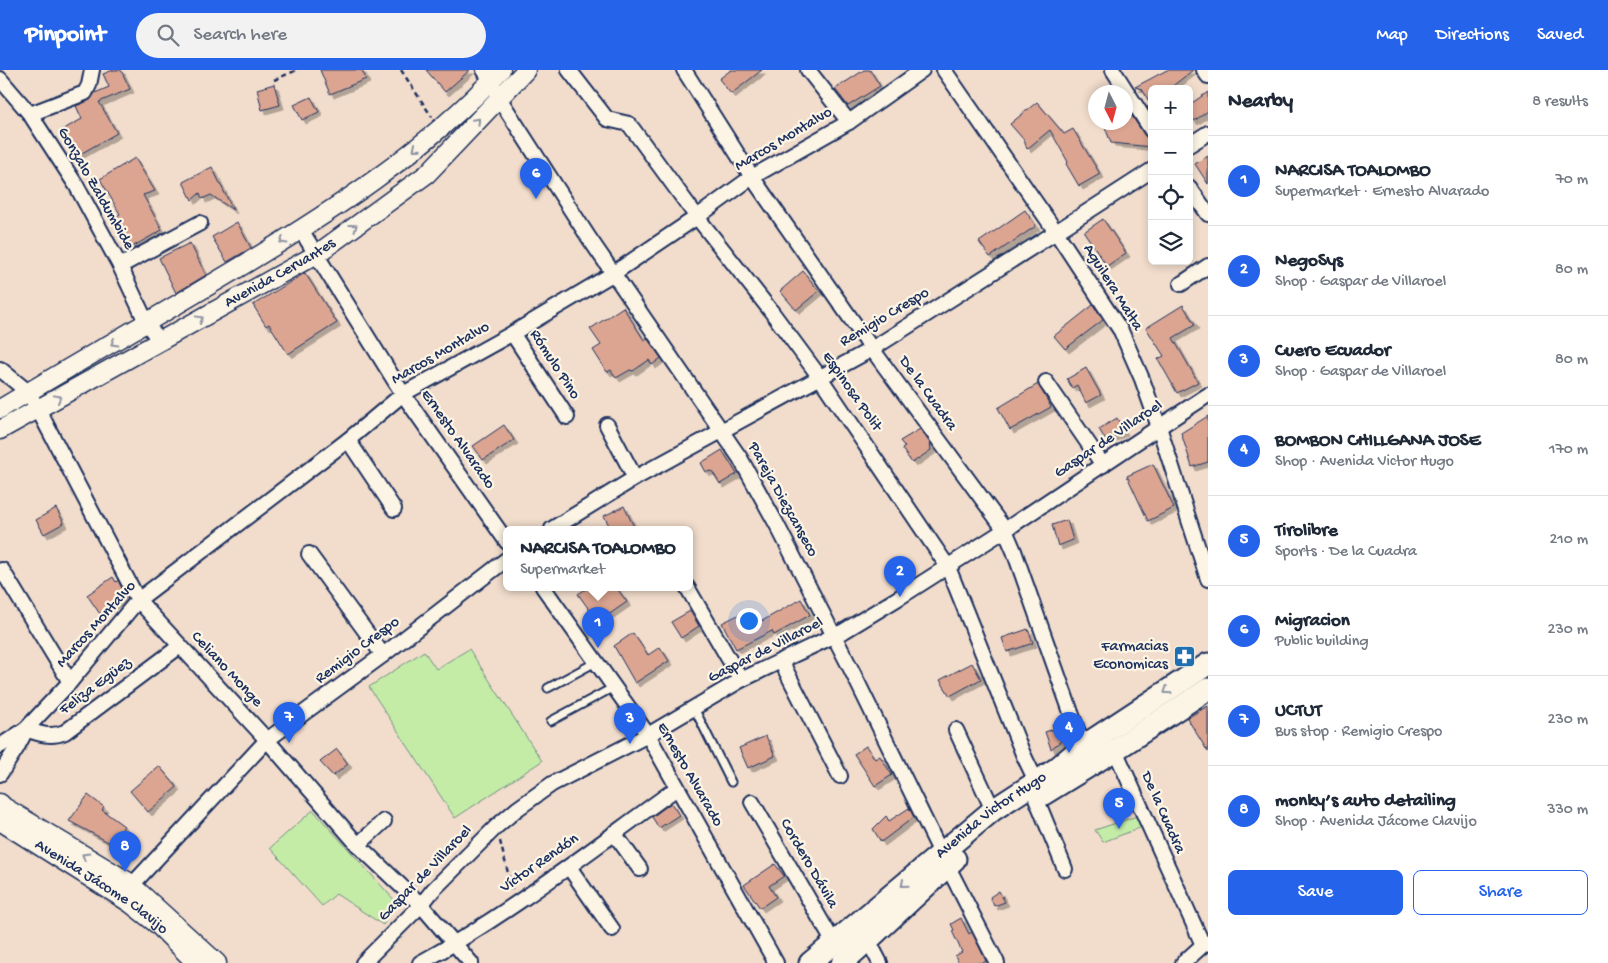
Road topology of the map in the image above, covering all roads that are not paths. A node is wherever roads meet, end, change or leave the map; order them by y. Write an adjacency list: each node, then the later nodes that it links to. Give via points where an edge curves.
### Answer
1 (92, 70): 14 (street, via 84,93)
2 (526, 70): 13 (street, Avenida Cervantes)
3 (569, 70): 23 (street, Espinosa Polit, via 607,119 629,124)
4 (684, 70): 20 (street, De la Cuadra)
5 (808, 70): 15 (street)
6 (922, 70): 15 (street, Marcos Montalvo)
7 (944, 70): 26 (street, Aguilera Malta)
8 (1113, 70): 16 (street)
9 (1204, 70): 11 (street)
10 (492, 73): 13 (street, Pareja Diezcanseco); 25 (street, Avenida Cervantes, one-way to 25, via 440,129 394,166)
11 (1208, 76)
12 (0, 79): 14 (street, Gonzalo Zaldumbide)
13 (499, 98): 27 (street, Avenida Cervantes, one-way to 13, via 427,174); 30 (street, Pareja Diezcanseco)
14 (30, 114): 28 (street, Gonzalo Zaldumbide, via 76,185)
15 (848, 122): 20 (street, Marcos Montalvo)
16 (1151, 130)
17 (1208, 133): 18 (street)
18 (1193, 142)
19 (1148, 173): 26 (street, Remigio Crespo)
20 (752, 177): 23 (street, Marcos Montalvo); 35 (street, De la Cuadra)
21 (1193, 193): 22 (street)
22 (1208, 214)
23 (697, 217): 30 (street, Marcos Montalvo); 37 (street, Espinosa Polit)
24 (200, 223): 28 (street)
25 (301, 230): 27 (street, Ernesto Alvarado); 32 (street, Avenida Cervantes, one-way to 32)
26 (1056, 232): 35 (street, Remigio Crespo); 46 (street, Aguilera Malta, via 1121,331)
27 (317, 254): 34 (street, Avenida Cervantes, one-way to 27); 40 (street, Ernesto Alvarado)
28 (120, 266): 32 (street, Gonzalo Zaldumbide)
29 (1208, 266): 31 (street)
30 (614, 273): 33 (street, Marcos Montalvo); 48 (street, Pareja Diezcanseco)
31 (1181, 284)
32 (147, 324): 34 (street, Gonzalo Zaldumbide); 39 (street, Avenida Cervantes, one-way to 39)
33 (513, 333): 40 (street, Marcos Montalvo); 44 (street, Rómulo Pino)
34 (160, 341): 43 (street, Avenida Cervantes, one-way to 34)
35 (872, 349): 37 (street, Remigio Crespo); 54 (street, De la Cuadra)
36 (0, 369): 39 (street, Celiano Monge)
37 (820, 376): 48 (street, Remigio Crespo); 58 (street, Espinosa Polit)
38 (1046, 382): 50 (street)
39 (28, 392): 42 (street, Avenida Cervantes); 43 (street, Celiano Monge)
40 (402, 394): 49 (street, Marcos Montalvo); 55 (street, Ernesto Alvarado)
41 (1208, 395): 46 (street, Gaspar de Villaroel)
42 (0, 409)
43 (38, 409): 47 (street, Avenida Cervantes); 63 (street, Celiano Monge)
44 (567, 417)
45 (607, 425): 51 (street)
46 (1159, 427): 50 (street, Gaspar de Villaroel); 60 (street, Aguilera Malta)
47 (0, 430)
48 (723, 431): 51 (street, Remigio Crespo); 64 (street, Pareja Diezcanseco, via 776,523)
49 (348, 440): 52 (street); 63 (street, Marcos Montalvo)
50 (1103, 465): 54 (street, Gaspar de Villaroel)
51 (635, 478): 53 (street, Remigio Crespo)
52 (394, 509)
53 (557, 526)
54 (1005, 530): 58 (street, Gaspar de Villaroel); 83 (street, De la Cuadra)
55 (503, 536)
56 (309, 554): 66 (street)
57 (503, 562): 66 (street, Remigio Crespo)
58 (948, 566): 64 (street, Gaspar de Villaroel); 88 (street, Espinosa Polit)
59 (2, 570): 71 (street)
60 (1208, 579)
61 (546, 591): 67 (street, Ernesto Alvarado)
62 (689, 591): 70 (street)
63 (138, 600): 65 (street, Celiano Monge); 71 (street, Marcos Montalvo)
64 (833, 637): 68 (street, Gaspar de Villaroel); 95 (street, Pareja Diezcanseco)
65 (180, 646): 77 (street, Feliza Egüez, via 65,732 48,736); 80 (street, Celiano Monge)
66 (383, 655): 80 (street, Remigio Crespo)
67 (596, 662): 72 (street, Ernesto Alvarado); 73 (lane)
68 (781, 662): 70 (street, Gaspar de Villaroel); 85 (street)
69 (1208, 664): 83 (main road, Avenida Victor Hugo, one-way to 83)
70 (741, 680): 75 (street, Gaspar de Villaroel)
71 (70, 682): 77 (street, Marcos Montalvo)
72 (614, 687): 76 (lane); 79 (street, Ernesto Alvarado)
73 (548, 688)
74 (1208, 689): 82 (main road, Avenida Victor Hugo)
75 (694, 708): 79 (street, Gaspar de Villaroel); 86 (lane)
76 (551, 721)
77 (26, 729): 81 (street, Marcos Montalvo); 84 (street, Marcos Montalvo)
78 (956, 730): 90 (street)
79 (648, 735): 87 (street, Ernesto Alvarado); 100 (street, Gaspar de Villaroel, via 552,784 517,809)
80 (267, 740): 94 (street, Celiano Monge); 99 (street, Remigio Crespo)
81 (0, 746)
82 (1115, 750): 83 (main road, Avenida Victor Hugo); 105 (street, De la Cuadra)
83 (1087, 756): 88 (main road, Avenida Victor Hugo)
84 (0, 774)
85 (840, 776)
86 (731, 782)
87 (677, 788): 93 (street, Víctor Rendón); 111 (street, Ernesto Alvarado)
88 (1036, 790): 90 (main road, Avenida Victor Hugo); 95 (main road, Avenida Victor Hugo, via 993,827); 98 (street, Espinosa Polit)
89 (752, 802): 103 (street, Cordero Dávila)
90 (994, 810): 95 (main road, Avenida Victor Hugo)
91 (1, 812): 99 (street, Avenida Jácome Clavijo, one-way to 91); 106 (street, Avenida Jácome Clavijo, via 130,903 158,925)
92 (384, 821): 94 (street)
93 (614, 833): 96 (street, Víctor Rendón); 97 (street)
94 (358, 845): 100 (street, Celiano Monge)
95 (944, 859): 102 (main road, Avenida Victor Hugo); 103 (main road, Avenida Victor Hugo, one-way to 103); 115 (street, Pareja Diezcanseco)
96 (569, 867): 101 (street); 104 (street, Víctor Rendón)
97 (640, 869)
98 (1065, 869)
99 (132, 885): 107 (street, Avenida Jácome Clavijo)
100 (421, 905): 104 (street, Celiano Monge); 108 (street, Gaspar de Villaroel)
101 (612, 929)
102 (868, 940): 113 (main road, Avenida Victor Hugo); 114 (street)
103 (834, 943): 112 (main road, Avenida Victor Hugo)
104 (455, 944): 109 (street, Víctor Rendón); 110 (street, Celiano Monge)
105 (1206, 944): 116 (street)
106 (196, 963)
107 (217, 963)
108 (363, 963)
109 (420, 963)
110 (471, 963)
111 (776, 963)
112 (810, 963)
113 (842, 963)
114 (880, 963)
115 (997, 963)
116 (1183, 963)

